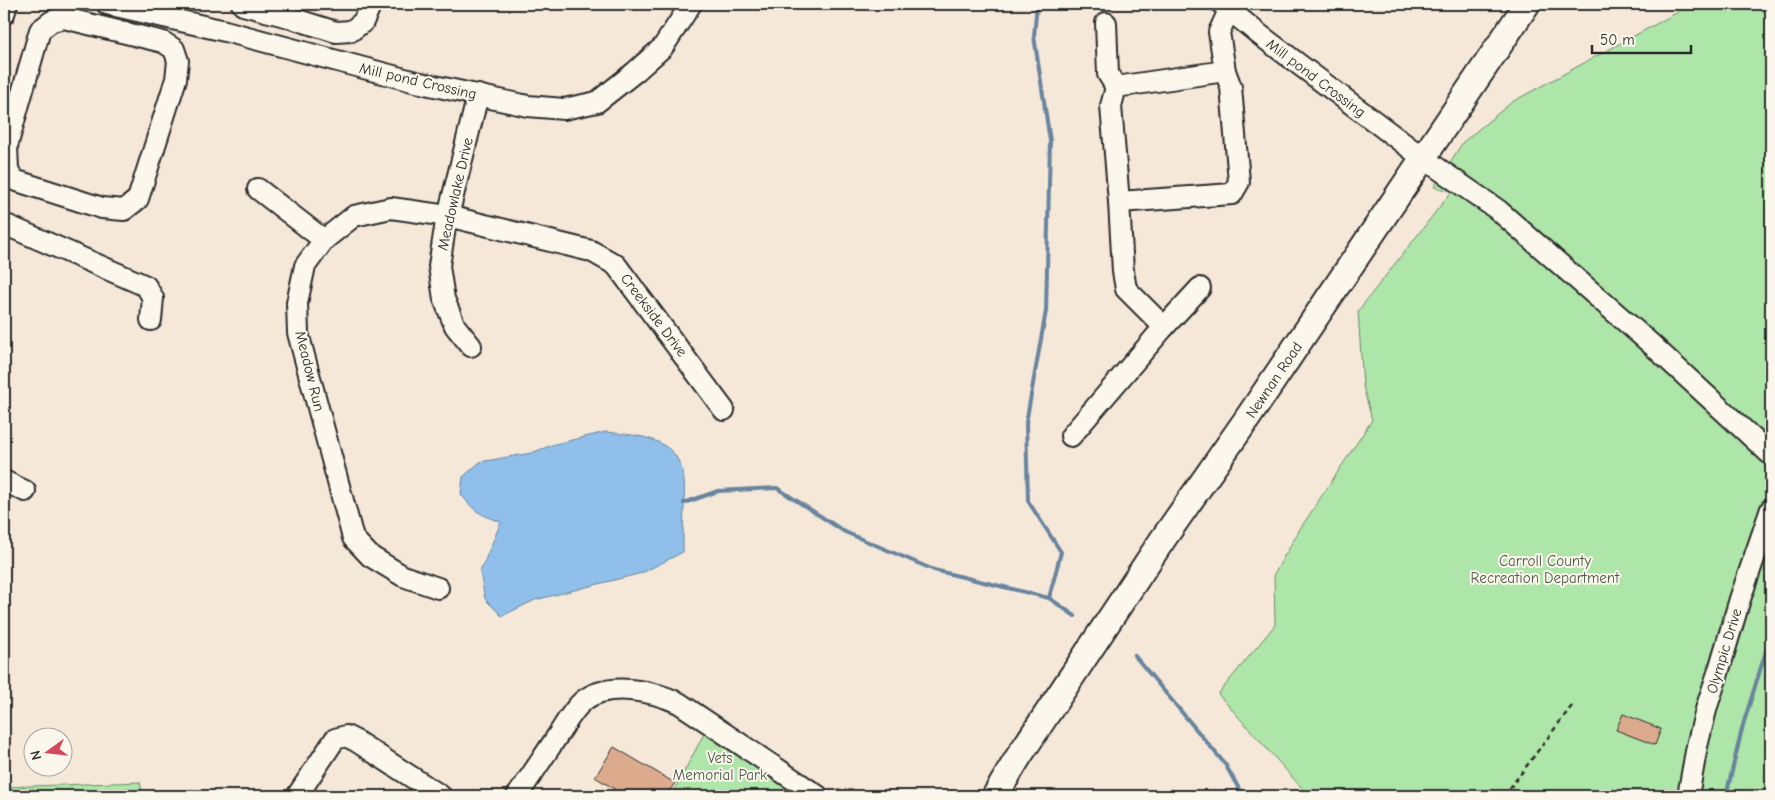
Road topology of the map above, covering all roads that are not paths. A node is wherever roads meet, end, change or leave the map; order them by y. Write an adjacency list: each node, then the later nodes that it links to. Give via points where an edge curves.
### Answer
1 (7, 4): 9 (street)
2 (242, 4): 10 (street)
3 (371, 4): 10 (street, via 363,22 351,32 336,32)
4 (691, 4): 16 (street, Mill pond Crossing, via 663,47 596,102 564,109 528,106)
5 (1207, 4): 8 (street, Mill pond Crossing)
6 (1527, 4): 17 (main road, Newnan Road)
7 (116, 5): 12 (street); 13 (street, Mill pond Crossing)
8 (1227, 6): 14 (street, via 1219,32); 17 (street, Mill pond Crossing)
9 (4, 14)
10 (292, 18): 13 (street)
11 (1106, 24): 15 (street, via 1108,74)
12 (121, 31): 12 (street, via 163,42 174,49 178,61 176,79 138,199 124,210 102,208 14,180 8,170 7,146 40,30 52,21 64,18)
13 (284, 47): 16 (street, Mill pond Crossing)
14 (1225, 71): 15 (street); 19 (street, via 1232,87 1239,182 1232,194)
15 (1116, 87): 19 (street, via 1111,106)
16 (478, 95): 20 (street, Meadowlake Drive)
17 (1423, 158): 29 (street, Mill pond Crossing, via 1498,210 1652,344); 34 (main road, Newnan Road)
18 (258, 189): 22 (street)
19 (1120, 202): 25 (street, via 1122,271 1126,289)
20 (448, 216): 22 (street, Meadow Run, via 391,208 354,216); 26 (street, Meadowlake Drive, via 439,266 444,300 455,326); 27 (street, Creekside Drive, via 591,252 616,264)
21 (4, 224): 24 (street, via 146,286 153,298)
22 (324, 240): 33 (street, Meadow Run, via 306,266 297,303 298,333 353,538 370,556 403,576)
23 (1200, 288): 25 (street)
24 (151, 320)
25 (1164, 327): 28 (street)
26 (471, 346)
27 (724, 410)
28 (1071, 436)
29 (1771, 455)
30 (4, 481): 31 (street)
31 (25, 491)
32 (1771, 508): 41 (street, Olympic Drive, via 1707,706)
33 (438, 588)
34 (1019, 756): 39 (main road, Newnan Road); 40 (main road, Newnan Road)
35 (297, 796): 36 (street, via 335,739 346,736)
36 (441, 796)
37 (517, 796): 38 (street, via 584,701 607,692 636,690 679,702)
38 (818, 796)
39 (985, 796)
40 (996, 796)
41 (1688, 796)

